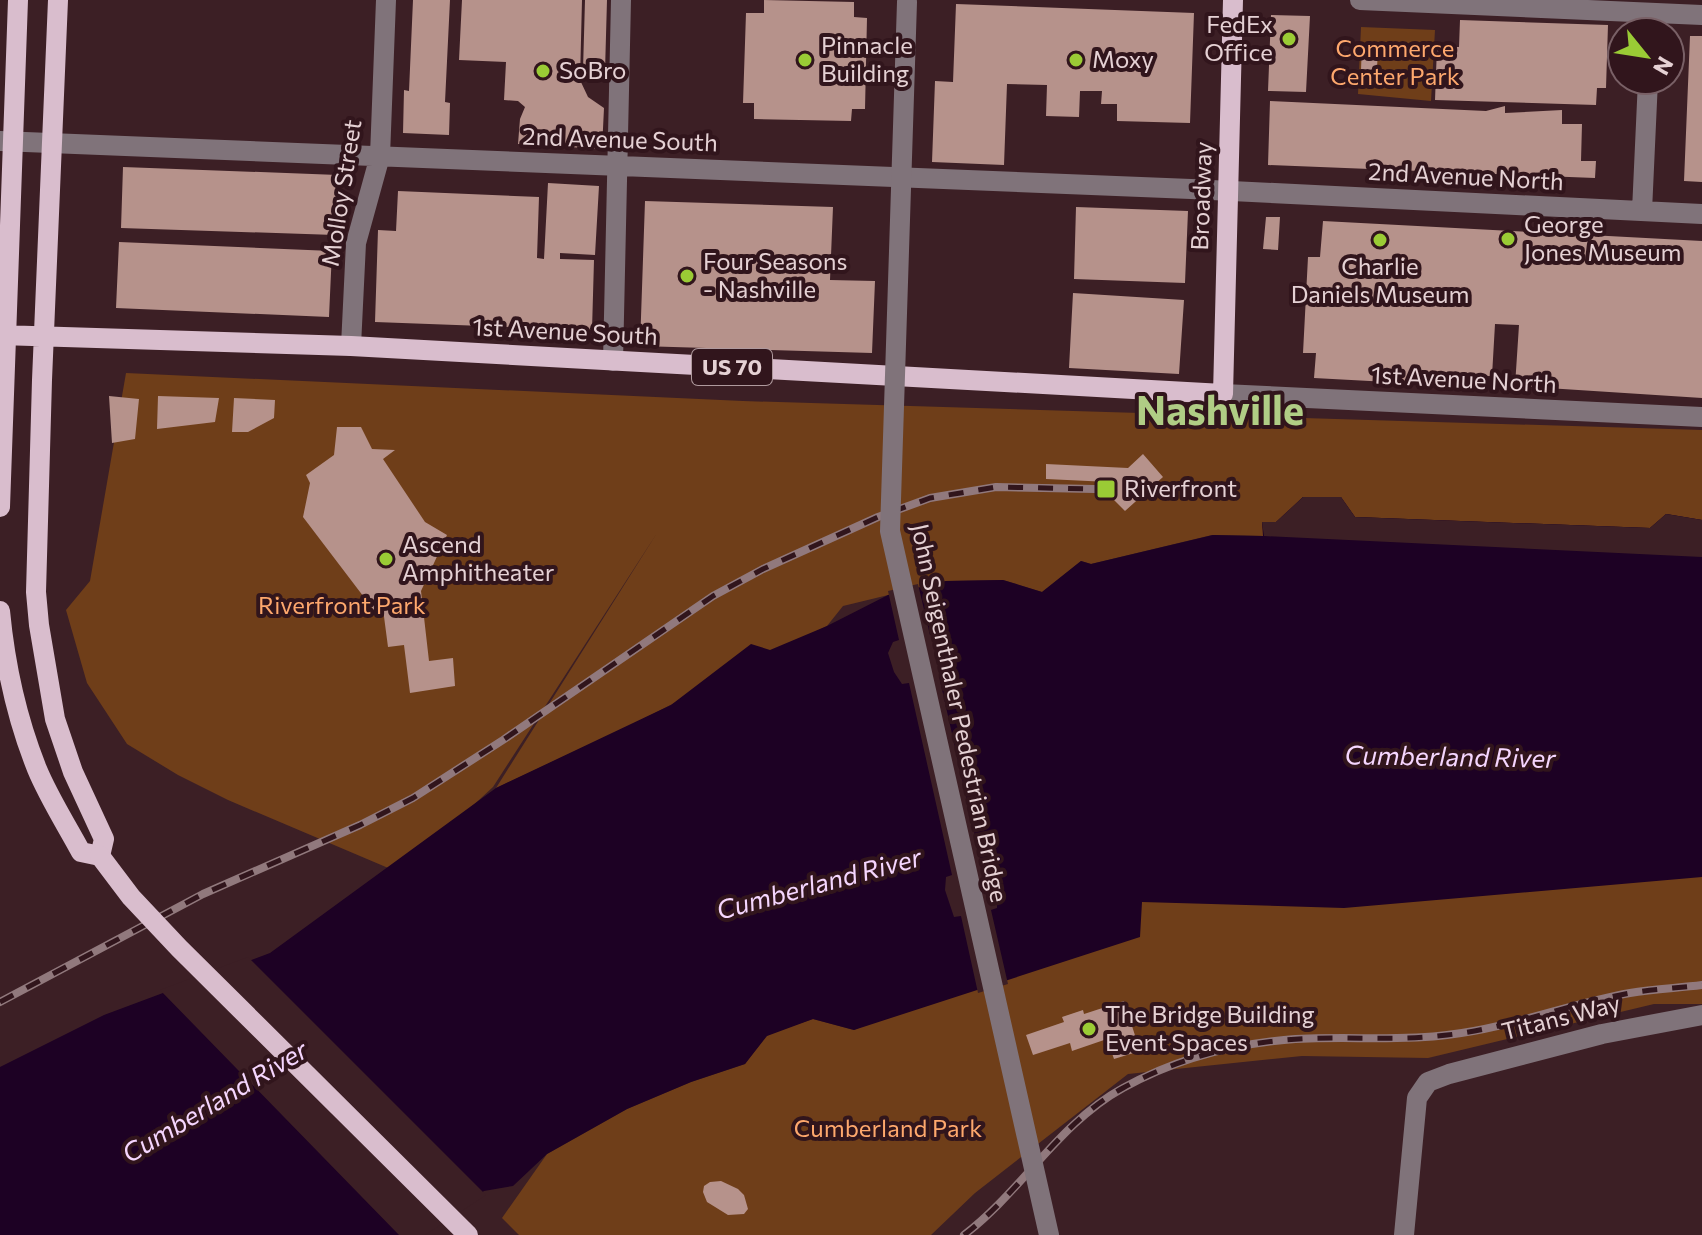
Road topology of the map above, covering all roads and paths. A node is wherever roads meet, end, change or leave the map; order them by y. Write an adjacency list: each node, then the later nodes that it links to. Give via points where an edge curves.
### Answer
1 (18, 0): 11 (main road)
2 (58, 0): 12 (main road)
3 (386, 0): 13 (street, Molloy Street)
4 (621, 0): 14 (street)
5 (1233, 0): 15 (main road, Broadway)
6 (1360, 0): 8 (street)
7 (907, 2): 29 (street, John Seigenthaler Pedestrian Bridge, bridge, via 890,531)
8 (1650, 15): 9 (street)
9 (1702, 15)
10 (1647, 96): 16 (street)
11 (6, 141): 12 (street, 2nd Avenue South); 18 (main road)
12 (52, 143): 13 (street, 2nd Avenue South); 19 (main road)
13 (380, 156): 14 (street, 2nd Avenue South); 20 (street, Molloy Street, via 356,243)
14 (617, 166): 15 (street, 2nd Avenue South); 21 (street)
15 (1227, 191): 16 (street, 2nd Avenue North); 22 (main road, Broadway)
16 (1642, 211): 17 (street, 2nd Avenue North)
17 (1702, 214)
18 (4, 335): 19 (main road, 1st Avenue South / US 70); 24 (main road)
19 (44, 337): 20 (main road, 1st Avenue South / US 70); 26 (main road, via 39,625 55,719 104,839)
20 (351, 346): 21 (main road, 1st Avenue South / US 70)
21 (613, 361): 22 (main road, 1st Avenue South / US 70)
22 (1223, 394): 23 (street, 1st Avenue North)
23 (1702, 417)
24 (0, 507)
25 (0, 611): 26 (main road, via 13,693 38,770 81,852)
26 (100, 856): 28 (main road, bridge, via 179,948)
27 (1702, 1015): 30 (street, Titans Way, via 1578,1040 1433,1079 1417,1098)
28 (468, 1235)
29 (1049, 1235)
30 (1404, 1235)

